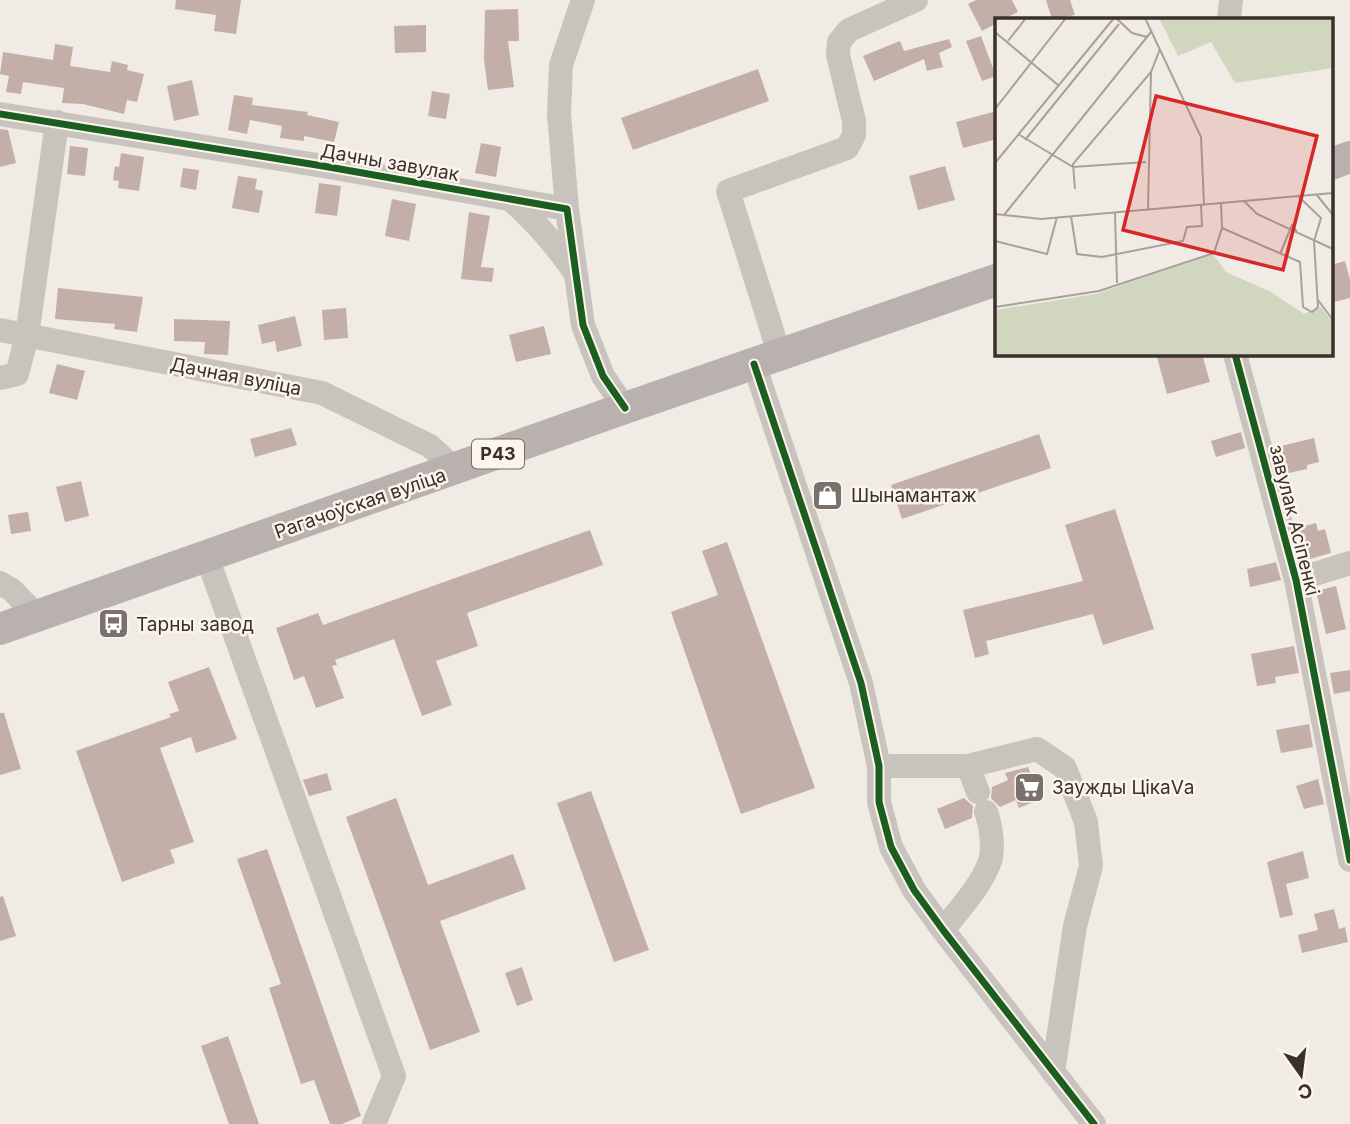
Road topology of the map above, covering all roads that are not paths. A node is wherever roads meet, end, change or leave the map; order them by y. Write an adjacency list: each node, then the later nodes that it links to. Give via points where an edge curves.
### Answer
1 (583, 0): 10 (street, via 561,65 558,114)
2 (916, 0): 16 (street, via 849,30 839,42 854,121 854,135 847,148 728,191)
3 (1231, 0): 4 (street)
4 (1229, 18)
5 (0, 114): 6 (street, Дачны завулак)
6 (57, 122): 9 (street, Дачны завулак); 14 (street)
7 (1350, 157): 8 (main road)
8 (1332, 164)
9 (510, 199): 10 (street, Дачны завулак); 11 (street, via 555,244)
10 (567, 209): 11 (street)
11 (576, 275): 18 (street, via 583,325 603,376)
12 (995, 280): 16 (main road, Рагачоўская вуліца / Р43)
13 (0, 330): 14 (street, Дачная вуліца)
14 (27, 336): 17 (street, via 17,374); 19 (street, Дачная вуліца, via 323,393 430,446)
15 (1235, 355): 22 (street, завулак Асіпенкі)
16 (767, 360): 18 (main road, Рагачоўская вуліца / Р43); 26 (street, via 861,683)
17 (0, 378)
18 (625, 408): 19 (main road, Рагачоўская вуліца / Р43)
19 (450, 471): 20 (main road, Рагачоўская вуліца / Р43)
20 (207, 557): 24 (main road, Рагачоўская вуліца / Р43); 31 (street, via 394,1076)
21 (1350, 563): 22 (street)
22 (1296, 580): 28 (street, завулак Асіпенкі)
23 (0, 583): 24 (street)
24 (37, 616): 25 (main road, Рагачоўская вуліца / Р43)
25 (0, 629)
26 (879, 766): 27 (street); 29 (street, via 879,802 891,847)
27 (968, 766): 29 (street, via 990,822 990,860); 30 (street, via 1037,749 1065,768 1086,822 1091,866 1075,926)
28 (1350, 860)
29 (943, 930): 30 (street)
30 (1053, 1072): 32 (street)
31 (374, 1124)
32 (1094, 1124)

